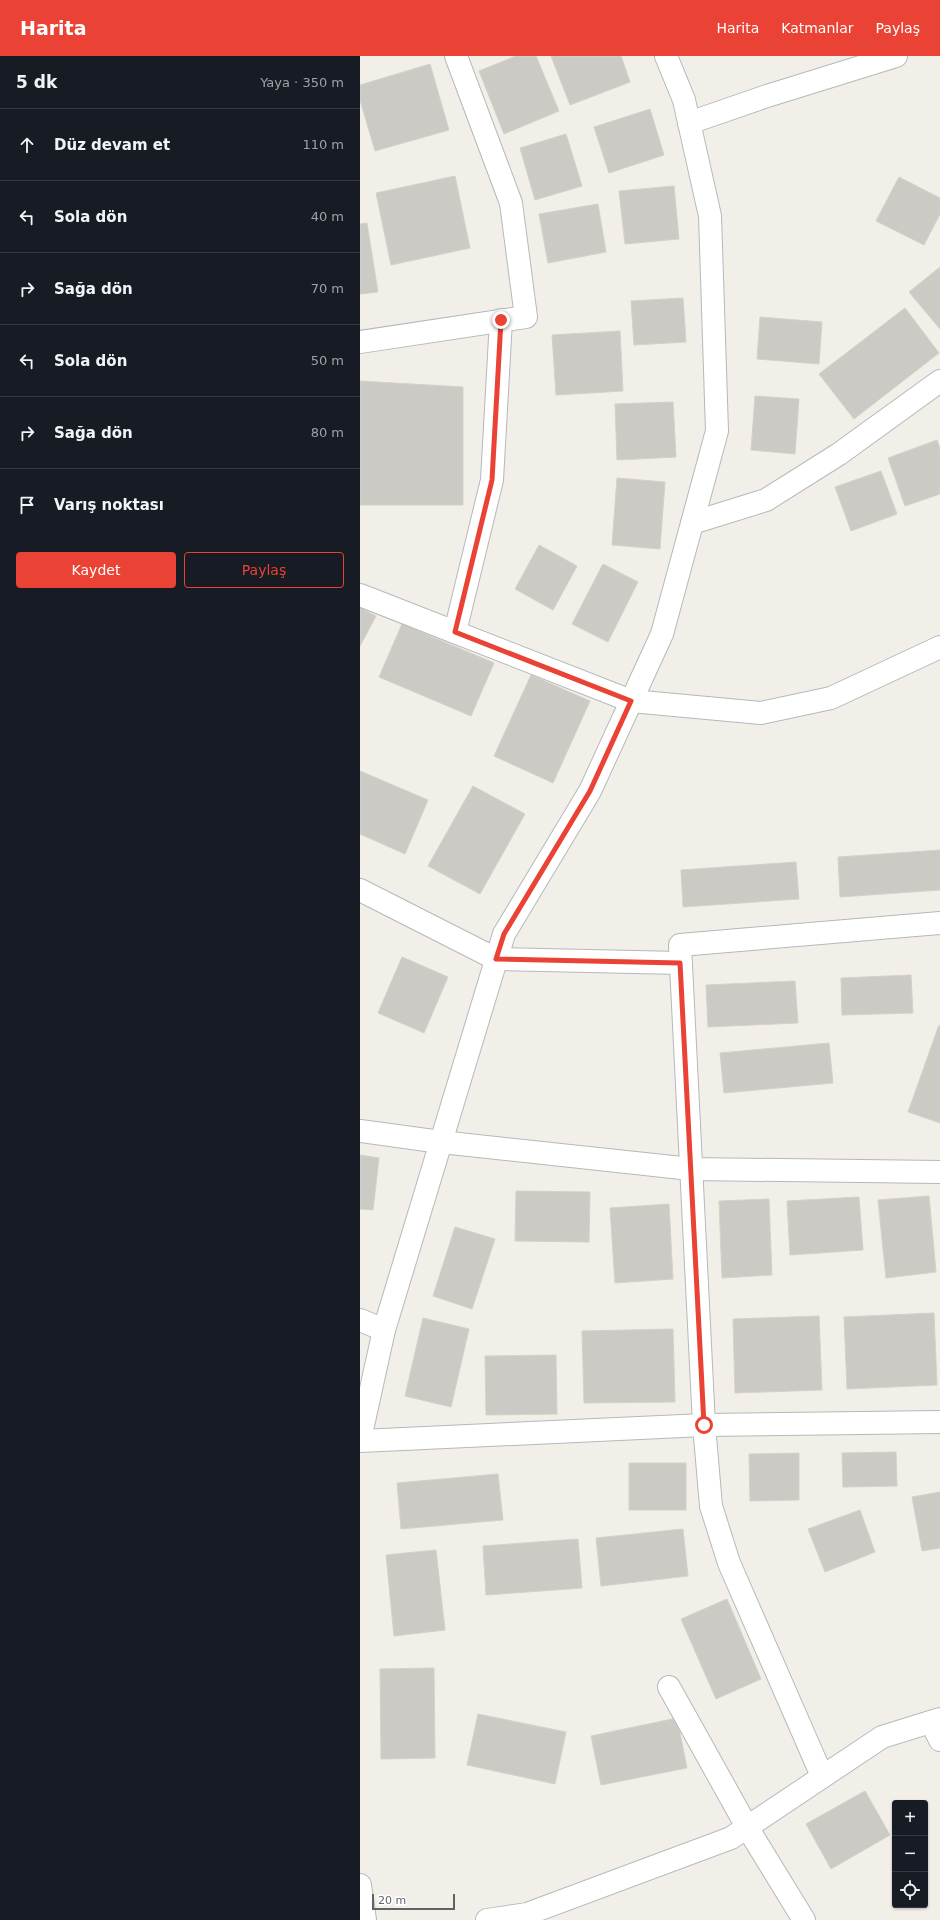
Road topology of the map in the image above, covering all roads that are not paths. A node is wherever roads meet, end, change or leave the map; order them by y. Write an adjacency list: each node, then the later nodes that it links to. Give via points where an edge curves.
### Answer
1 (456, 56): 5 (street, via 511,203 526,317)
2 (666, 56): 4 (street, via 684,100)
3 (896, 56): 4 (street)
4 (689, 123): 8 (street, via 710,216 717,431)
5 (501, 320): 6 (street); 10 (street, via 492,480)
6 (360, 342)
7 (940, 381): 8 (street, via 839,454 766,500)
8 (692, 522): 12 (street, via 662,634)
9 (360, 595): 10 (street)
10 (455, 632): 12 (street)
11 (940, 647): 12 (street, via 831,698 761,713)
12 (631, 701): 15 (street, via 590,791 504,934)
13 (360, 890): 15 (street)
14 (940, 923): 16 (street, via 680,944)
15 (496, 959): 16 (street); 18 (street)
16 (680, 963): 19 (street)
17 (360, 1131): 18 (street)
18 (441, 1142): 19 (street); 22 (street)
19 (691, 1169): 20 (street); 24 (street)
20 (940, 1172)
21 (360, 1320): 22 (street)
22 (384, 1330): 25 (street)
23 (940, 1422): 24 (street)
24 (704, 1425): 25 (street); 28 (street, via 711,1506 729,1563)
25 (360, 1440)
26 (669, 1687): 29 (street)
27 (937, 1727): 28 (street, via 882,1737)
28 (822, 1776): 29 (street)
29 (747, 1827): 32 (street, via 731,1838 527,1914); 33 (street)
30 (360, 1885): 31 (street)
31 (365, 1920)
32 (487, 1920)
33 (804, 1920)

